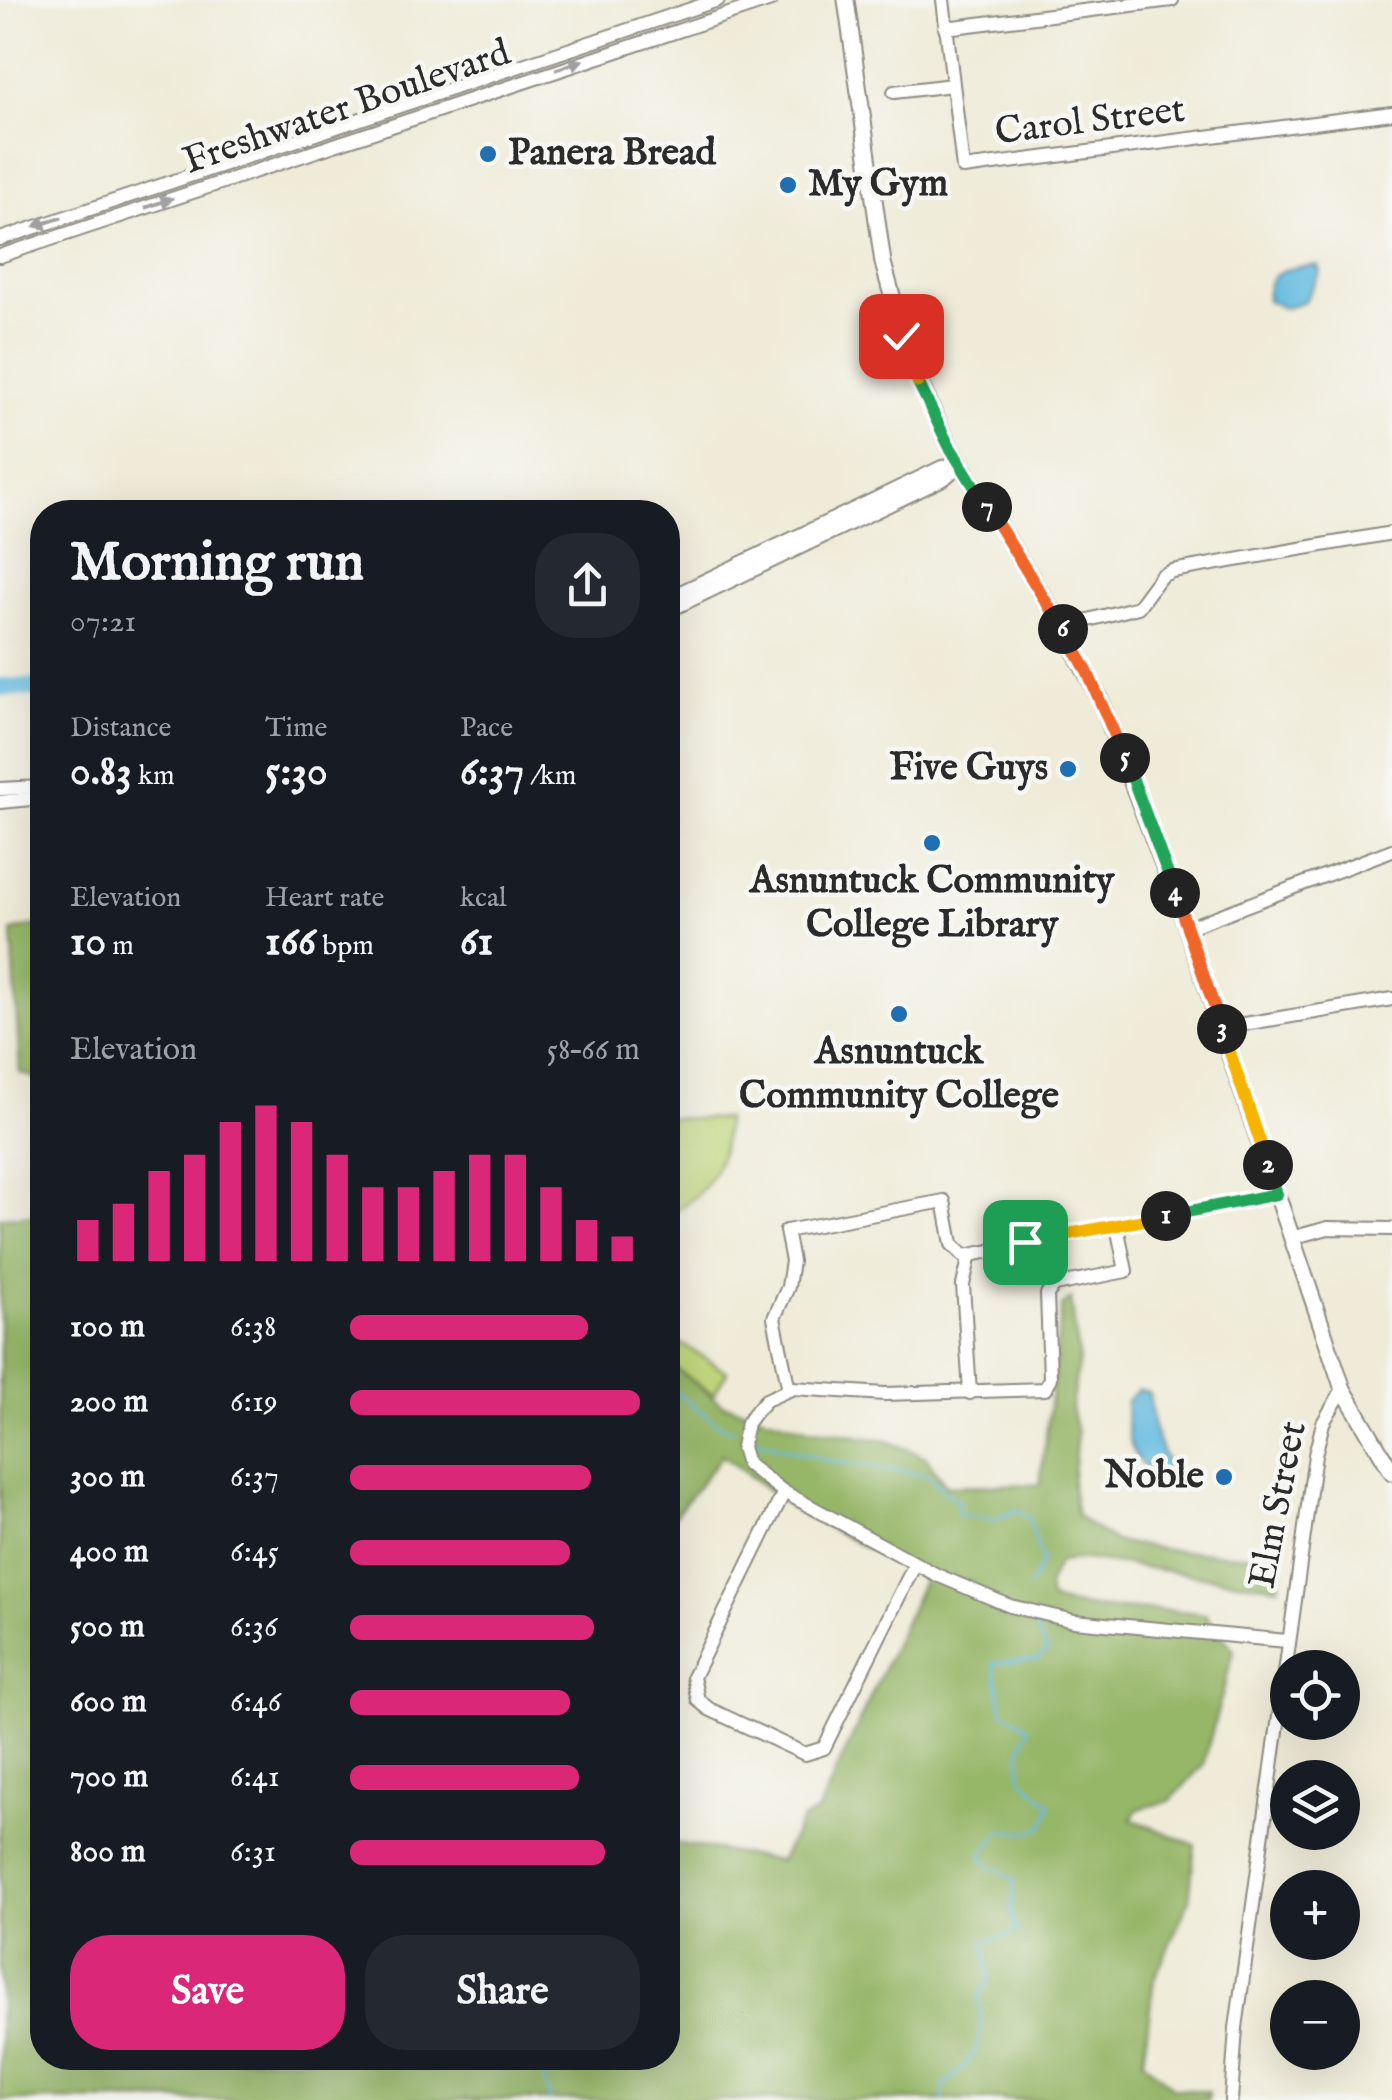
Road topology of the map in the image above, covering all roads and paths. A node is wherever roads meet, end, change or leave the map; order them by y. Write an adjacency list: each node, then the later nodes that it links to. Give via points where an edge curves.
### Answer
1 (718, 0): 9 (street, Freshwater Boulevard)
2 (770, 0): 11 (street, Freshwater Boulevard, one-way to 2)
3 (846, 0): 16 (main road, Elm Street, via 894,310 927,404)
4 (943, 0): 6 (street, Carol Street)
5 (1172, 0): 6 (street)
6 (945, 28): 7 (street, Carol Street)
7 (952, 85): 8 (street); 10 (street, Carol Street, via 963,168)
8 (894, 92)
9 (373, 113): 11 (street); 12 (street, Freshwater Boulevard)
10 (1392, 113)
11 (377, 130): 13 (street, Freshwater Boulevard, one-way to 11)
12 (104, 204): 13 (street); 14 (street, Freshwater Boulevard, one-way to 14)
13 (110, 220): 15 (street, Freshwater Boulevard)
14 (0, 239)
15 (0, 256)
16 (960, 464): 18 (street); 19 (street, via 945,478); 20 (main road, Elm Street)
17 (1392, 533): 20 (street, via 1172,572 1138,607)
18 (680, 592)
19 (680, 604)
20 (1062, 627): 27 (main road, Elm Street, via 1123,752)
21 (0, 790): 23 (street)
22 (30, 790): 23 (street)
23 (16, 794): 24 (street); 25 (street)
24 (30, 796)
25 (0, 802)
26 (1392, 850): 27 (street)
27 (1187, 928): 29 (main road, Elm Street)
28 (1392, 999): 29 (street)
29 (1221, 1028): 30 (main road, Elm Street)
30 (1277, 1194): 31 (street); 33 (main road, Elm Street)
31 (1117, 1226): 34 (street, via 976,1251); 37 (street, via 1126,1270 1055,1285 1048,1294 1045,1389)
32 (1392, 1229): 33 (street, via 1328,1228)
33 (1291, 1238): 35 (main road, Elm Street)
34 (967, 1259): 36 (street, via 952,1244 944,1201 786,1231 792,1261 774,1318); 37 (street)
35 (1343, 1389): 38 (main road); 41 (street, Elm Street, via 1323,1423 1315,1455)
36 (788, 1390): 37 (street); 39 (street, via 766,1400 743,1438 747,1464)
37 (970, 1392)
38 (1392, 1472)
39 (784, 1492): 40 (street); 40 (street, via 692,1677 698,1700 709,1709 804,1754 824,1748)
40 (916, 1564): 41 (street, via 1010,1606 1074,1621)
41 (1287, 1640): 42 (street, Elm Street)
42 (1231, 2100)

